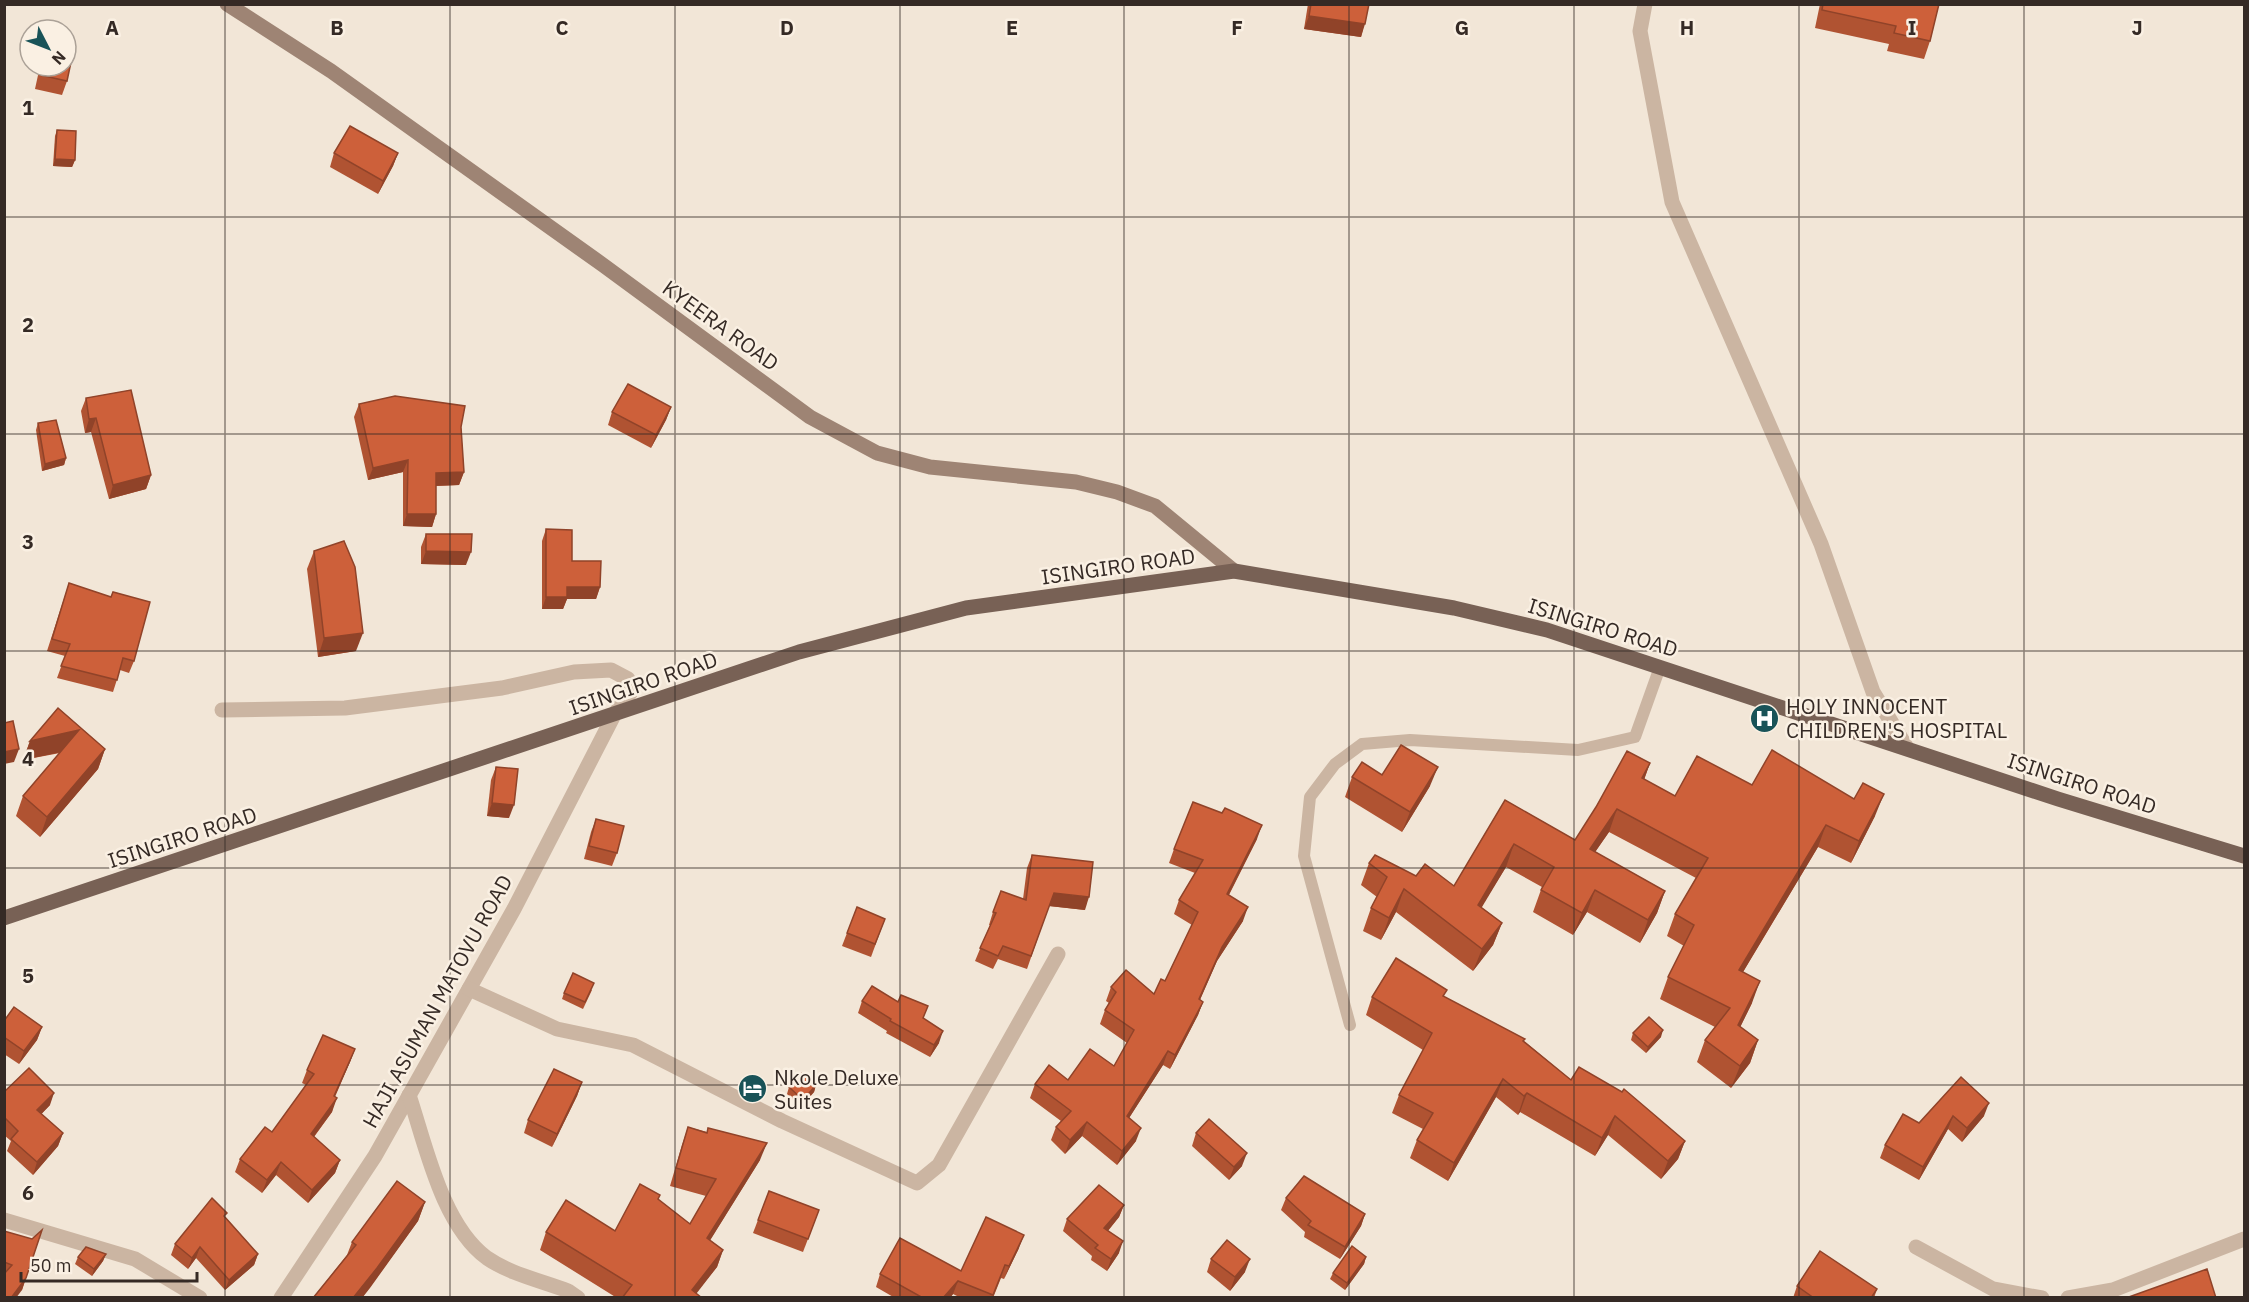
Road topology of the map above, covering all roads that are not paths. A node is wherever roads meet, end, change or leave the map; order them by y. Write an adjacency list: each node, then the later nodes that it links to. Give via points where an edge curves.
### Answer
1 (227, 4): 3 (main road, KYEERA ROAD, via 332,71 810,417 878,453 930,468 1076,483 1117,492 1155,506)
2 (1645, 4): 7 (street, via 1640,31 1672,202 1821,544 1873,692)
3 (1234, 571): 4 (main road, ISINGIRO ROAD, via 1454,608 1547,630); 6 (main road, ISINGIRO ROAD, via 966,608 799,651)
4 (1660, 667): 7 (main road, ISINGIRO ROAD); 12 (lane, via 1635,737 1578,750 1410,740 1362,744 1335,764 1310,797 1304,856)
5 (222, 710): 6 (street, HAJI ASUMAN MATOVU ROAD, via 345,708 502,688 574,672 611,670 628,679 633,689)
6 (614, 715): 9 (main road, ISINGIRO ROAD); 11 (street, HAJI ASUMAN MATOVU ROAD)
7 (1907, 748): 8 (main road, ISINGIRO ROAD)
8 (2244, 856)
9 (4, 918)
10 (1058, 954): 11 (street, via 939,1165 917,1183 782,1122 633,1045 557,1029)
11 (469, 989): 13 (street, HAJI ASUMAN MATOVU ROAD)
12 (1350, 1025)
13 (409, 1095): 18 (street, HAJI ASUMAN MATOVU ROAD, via 375,1156); 19 (street, via 441,1190 467,1241 489,1259)
14 (4, 1220): 17 (street, via 135,1259)
15 (2244, 1239): 21 (street, via 2113,1290)
16 (1916, 1247): 20 (street, via 1993,1289)
17 (200, 1298)
18 (281, 1298)
19 (578, 1298)
20 (2042, 1298)
21 (2068, 1298)

